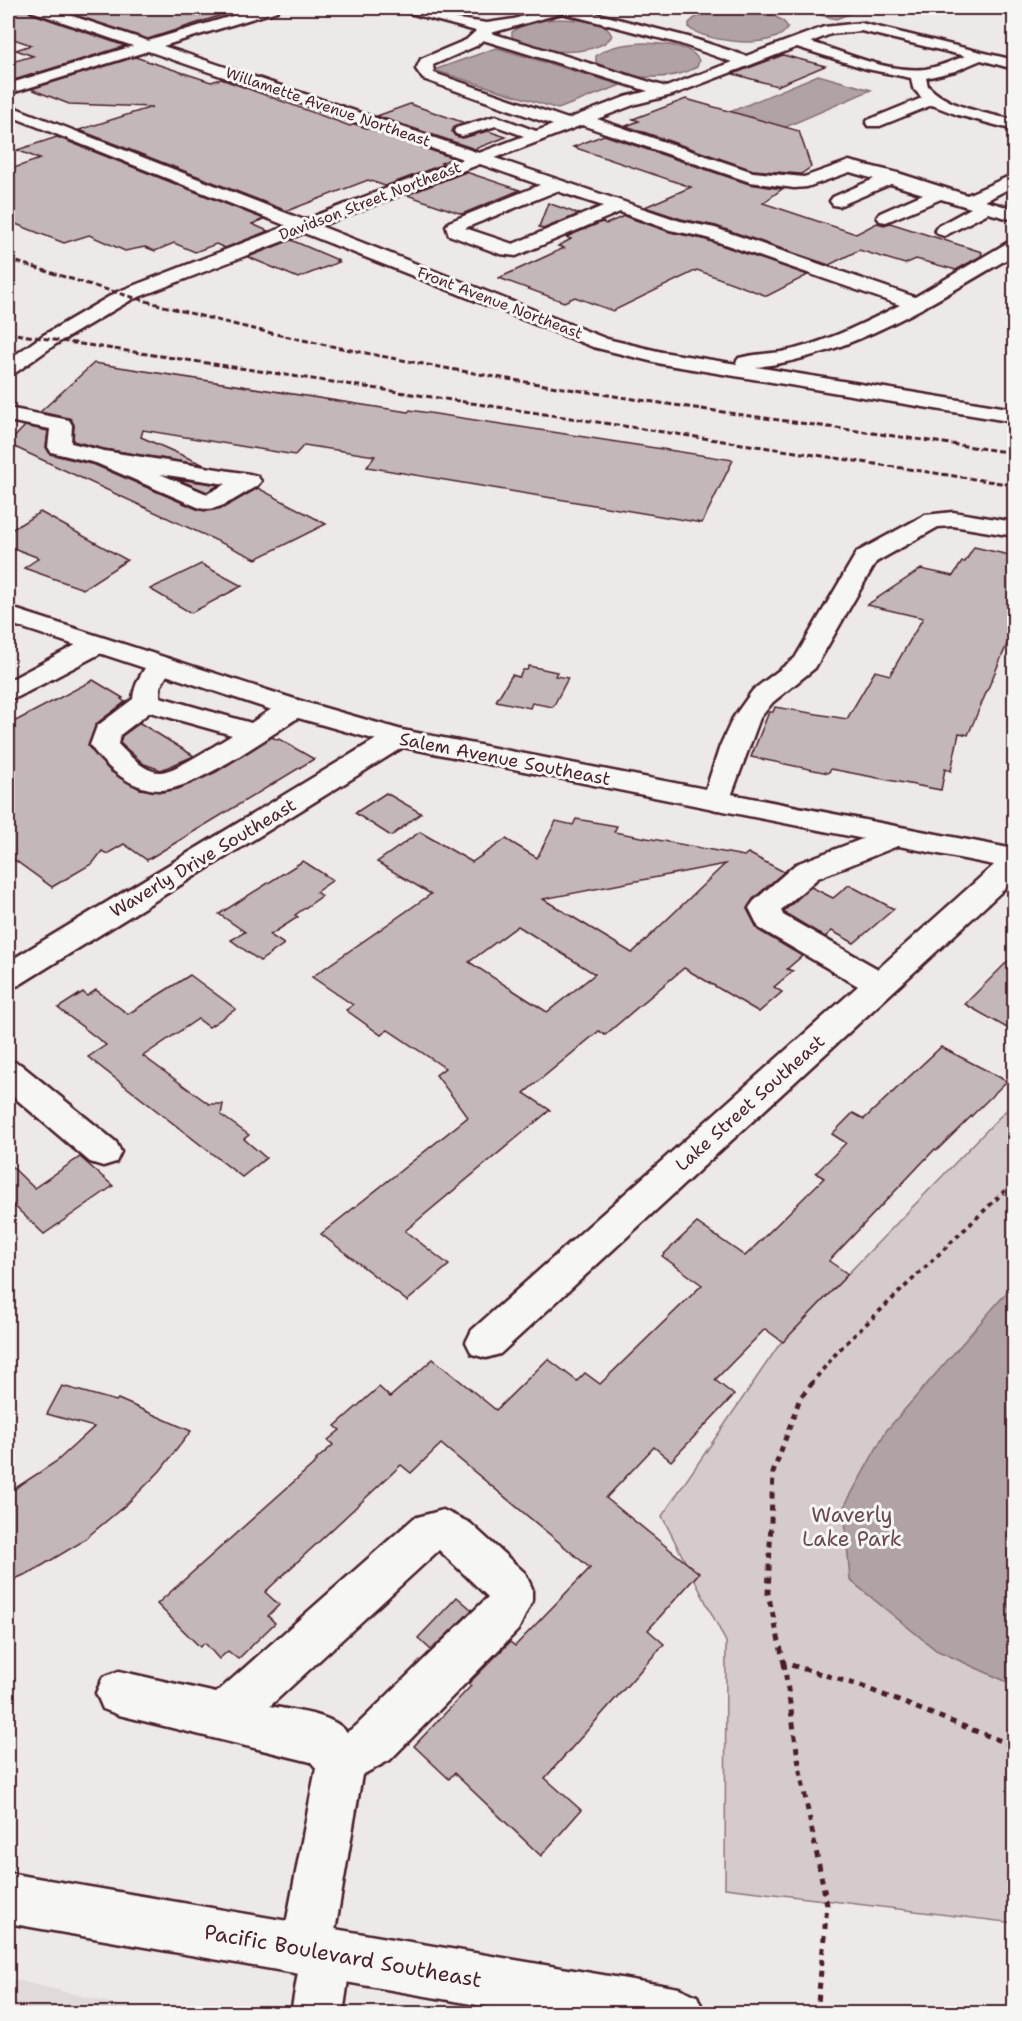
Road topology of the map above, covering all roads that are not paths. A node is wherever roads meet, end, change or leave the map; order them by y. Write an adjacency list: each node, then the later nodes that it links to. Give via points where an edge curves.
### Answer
1 (36, 8): 7 (main road, Willamette Avenue Northeast)
2 (272, 8): 7 (main road)
3 (407, 8): 5 (main road)
4 (562, 8): 5 (main road); 9 (main road)
5 (486, 31): 13 (main road); 16 (main road, via 471,43 426,62 424,69 446,84)
6 (796, 42): 8 (main road, Davidson Street Northeast, via 829,30 861,27); 9 (main road, Davidson Street Northeast); 11 (main road)
7 (148, 45): 12 (main road); 21 (main road, Willamette Avenue Northeast)
8 (980, 55): 10 (main road, Davidson Street Northeast); 11 (main road)
9 (745, 61): 13 (main road, Davidson Street Northeast)
10 (1014, 64)
11 (918, 74): 14 (main road, via 921,88)
12 (8, 89)
13 (666, 92): 16 (main road, Davidson Street Northeast, via 631,100)
14 (933, 99): 17 (main road); 18 (main road)
15 (8, 110): 31 (main road, Front Avenue Northeast)
16 (574, 122): 20 (main road, Davidson Street Northeast); 22 (main road, via 774,182 807,182 849,166)
17 (874, 123)
18 (1014, 125)
19 (462, 131): 20 (main road, via 496,121)
20 (539, 135): 21 (main road, Davidson Street Northeast)
21 (478, 159): 24 (main road, Willamette Avenue Northeast); 31 (main road, Davidson Street Northeast)
22 (892, 177): 25 (main road); 26 (main road)
23 (1014, 179): 27 (main road)
24 (556, 185): 28 (main road, Willamette Avenue Northeast); 28 (main road, via 455,226 455,231 516,250)
25 (941, 192): 27 (main road); 30 (main road)
26 (839, 201)
27 (979, 204): 29 (main road); 32 (main road)
28 (620, 206): 34 (main road, Willamette Avenue Northeast)
29 (1014, 215)
30 (886, 217)
31 (302, 226): 35 (main road, Front Avenue Northeast, via 600,343); 36 (main road, Davidson Street Northeast, via 124,296)
32 (944, 230)
33 (1014, 247): 34 (main road)
34 (914, 303): 35 (main road, via 812,351 765,362)
35 (699, 364): 38 (main road, Front Avenue Northeast)
36 (8, 369)
37 (8, 415): 39 (main road, via 61,425 59,447)
38 (1014, 416)
39 (104, 458): 39 (main road, via 208,503 249,481 166,466)
40 (1014, 529): 49 (main road, via 953,519 933,520 866,557 806,662 753,707 739,734)
41 (8, 615): 42 (main road, Salem Avenue Southeast)
42 (96, 645): 43 (main road, Salem Avenue Southeast); 44 (main road)
43 (160, 665): 45 (main road, via 147,687); 46 (main road, Salem Avenue Southeast)
44 (8, 691)
45 (146, 702): 47 (main road); 47 (main road, via 107,732 104,745 116,760 141,778 163,782 179,777)
46 (294, 708): 47 (main road); 48 (main road, Salem Avenue Southeast)
47 (255, 734)
48 (398, 738): 49 (main road, Salem Avenue Southeast); 53 (main road, Waverly Drive Southeast)
49 (717, 801): 50 (main road, Salem Avenue Southeast)
50 (894, 836): 51 (main road, Salem Avenue Southeast); 54 (main road, via 807,871 765,908 770,921)
51 (1014, 859)
52 (1014, 864): 54 (main road, Lake Street Southeast)
53 (8, 977)
54 (881, 985): 57 (main road, Lake Street Southeast)
55 (8, 1073): 56 (main road)
56 (103, 1152)
57 (486, 1342)
58 (119, 1693): 59 (main road)
59 (222, 1718): 60 (main road, via 325,1742); 60 (main road, via 429,1532 443,1530 510,1588 510,1601 502,1615 373,1743)
60 (341, 1761): 62 (main road)
61 (8, 1898): 62 (main road, Pacific Boulevard Southeast)
62 (317, 1951): 63 (main road); 64 (main road, Pacific Boulevard Southeast)
63 (317, 2013)
64 (679, 2013)

